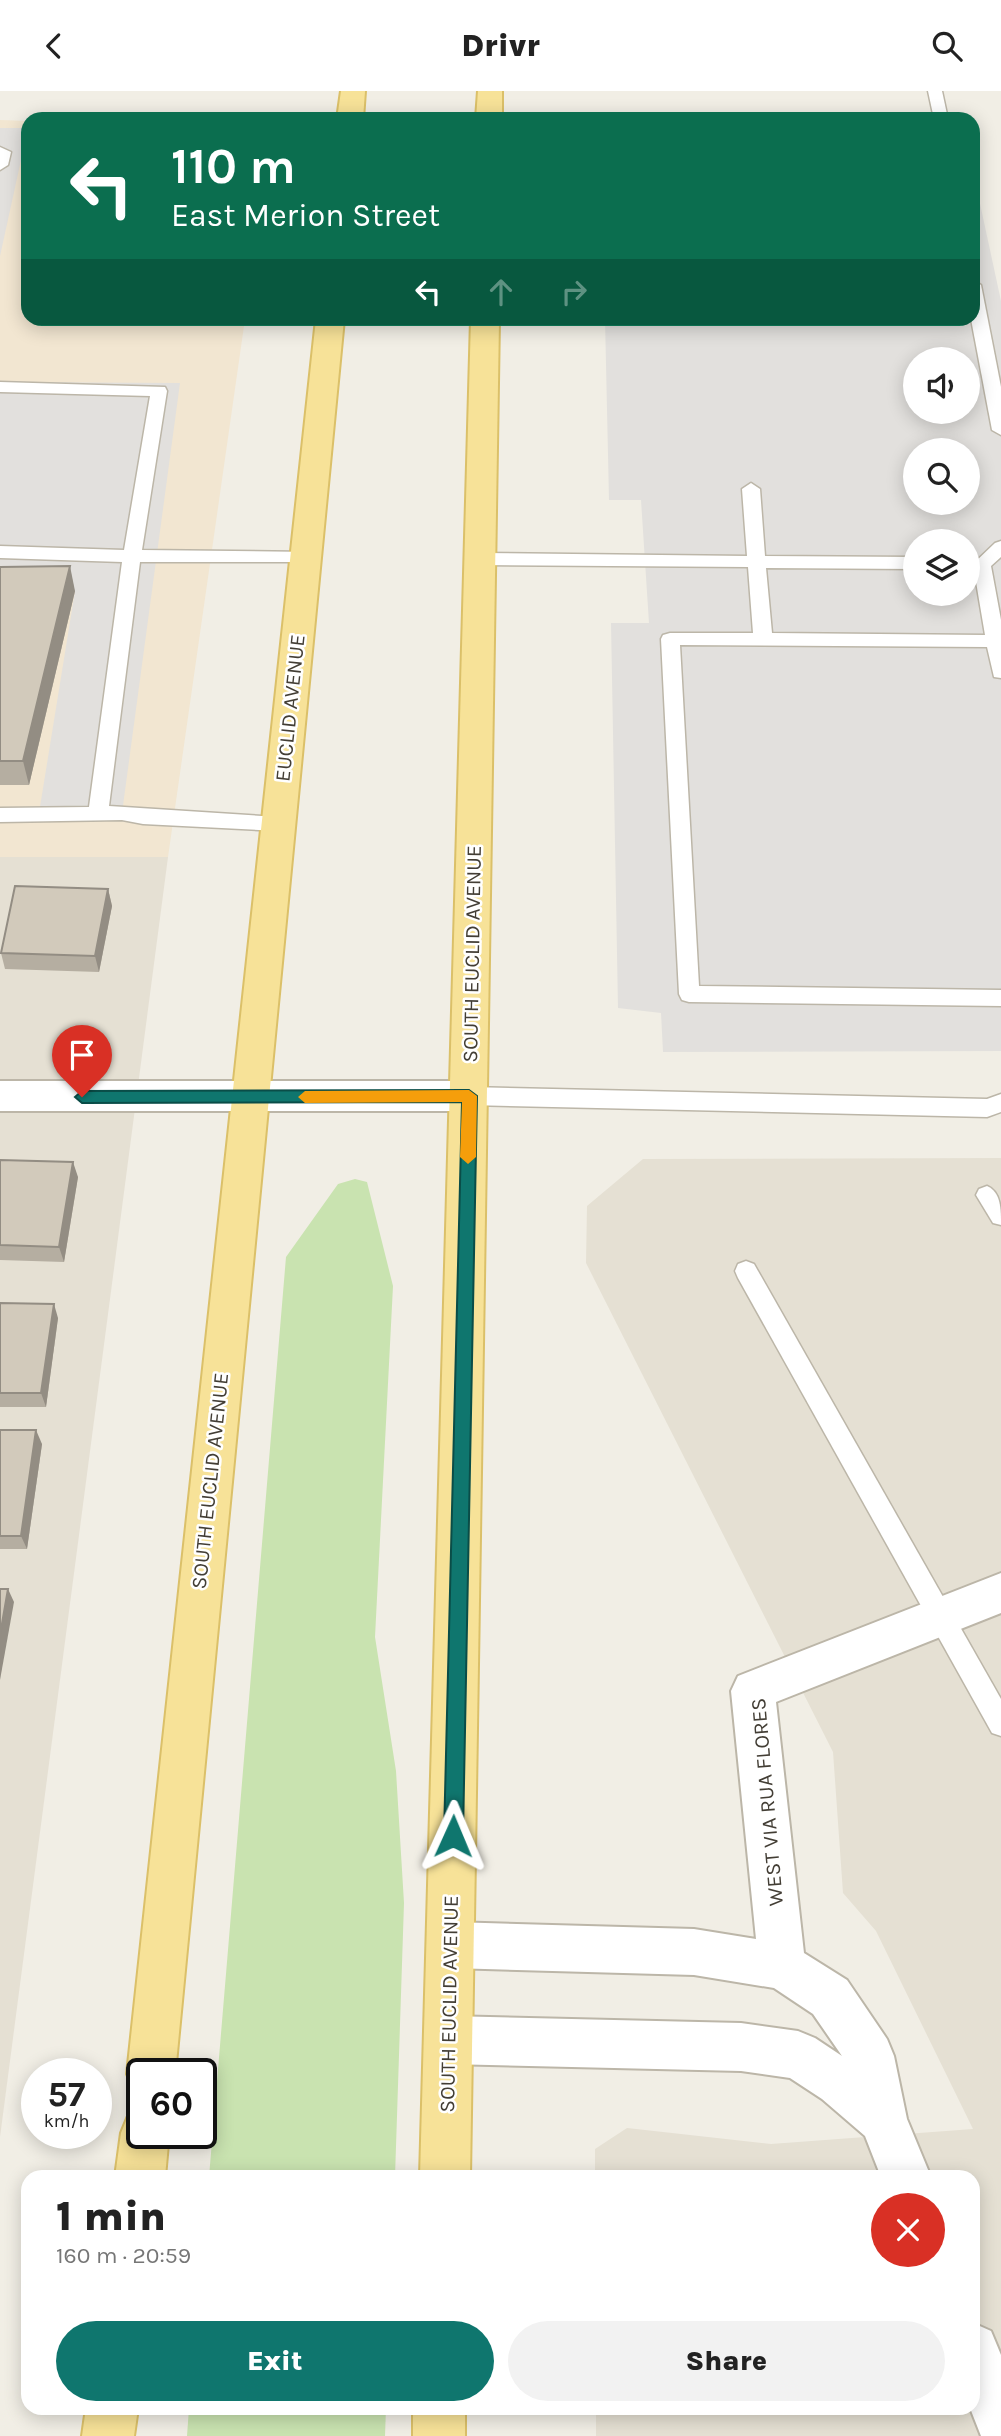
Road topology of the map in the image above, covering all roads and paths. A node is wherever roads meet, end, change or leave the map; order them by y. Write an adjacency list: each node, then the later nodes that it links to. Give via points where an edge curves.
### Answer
1 (353, 91): 4 (main road)
2 (489, 91): 5 (main road)
3 (936, 91): 6 (lane)
4 (351, 112)
5 (489, 112)
6 (940, 112)
7 (0, 152): 8 (lane)
8 (0, 165)
9 (980, 321): 13 (lane)
10 (329, 326): 18 (main road, EUCLID AVENUE)
11 (485, 326): 19 (main road, SOUTH EUCLID AVENUE)
12 (0, 387): 17 (lane, via 159,391)
13 (1001, 430)
14 (751, 489): 21 (lane)
15 (1001, 547): 20 (lane)
16 (0, 552): 17 (lane)
17 (132, 556): 18 (lane); 27 (lane)
18 (305, 556): 29 (main road, EUCLID AVENUE)
19 (480, 559): 21 (lane); 32 (main road, SOUTH EUCLID AVENUE)
20 (980, 561)
21 (757, 562): 22 (lane); 24 (lane)
22 (903, 563)
23 (980, 582): 25 (lane)
24 (763, 640): 25 (lane); 30 (lane, via 670,639 689,994)
25 (996, 641): 26 (lane)
26 (1001, 672)
27 (98, 814): 28 (lane); 29 (lane)
28 (0, 815)
29 (278, 824): 33 (main road, EUCLID AVENUE)
30 (1001, 998)
31 (0, 1096): 33 (street)
32 (469, 1096): 33 (street); 34 (lane, via 987,1108); 41 (main road, SOUTH EUCLID AVENUE)
33 (250, 1098): 44 (main road, SOUTH EUCLID AVENUE)
34 (1001, 1103)
35 (987, 1195): 36 (lane)
36 (1001, 1216)
37 (746, 1271): 39 (lane)
38 (1001, 1593): 39 (street, WEST VIA RUA FLORES)
39 (943, 1616): 40 (lane); 42 (street, WEST VIA RUA FLORES, via 753,1691)
40 (1001, 1724)
41 (451, 1945): 42 (street, via 694,1952); 43 (main road, SOUTH EUCLID AVENUE)
42 (782, 1966): 45 (street, via 830,1997 870,2056)
43 (448, 2040): 45 (street, via 741,2047 798,2055); 48 (main road, SOUTH EUCLID AVENUE)
44 (153, 2058)
45 (883, 2119): 49 (street)
46 (143, 2149): 47 (main road)
47 (141, 2170)
48 (445, 2170)
49 (903, 2170)
50 (980, 2367): 53 (street)
51 (111, 2415): 54 (main road)
52 (439, 2415): 55 (main road)
53 (1001, 2421)
54 (108, 2436)
55 (439, 2436)

